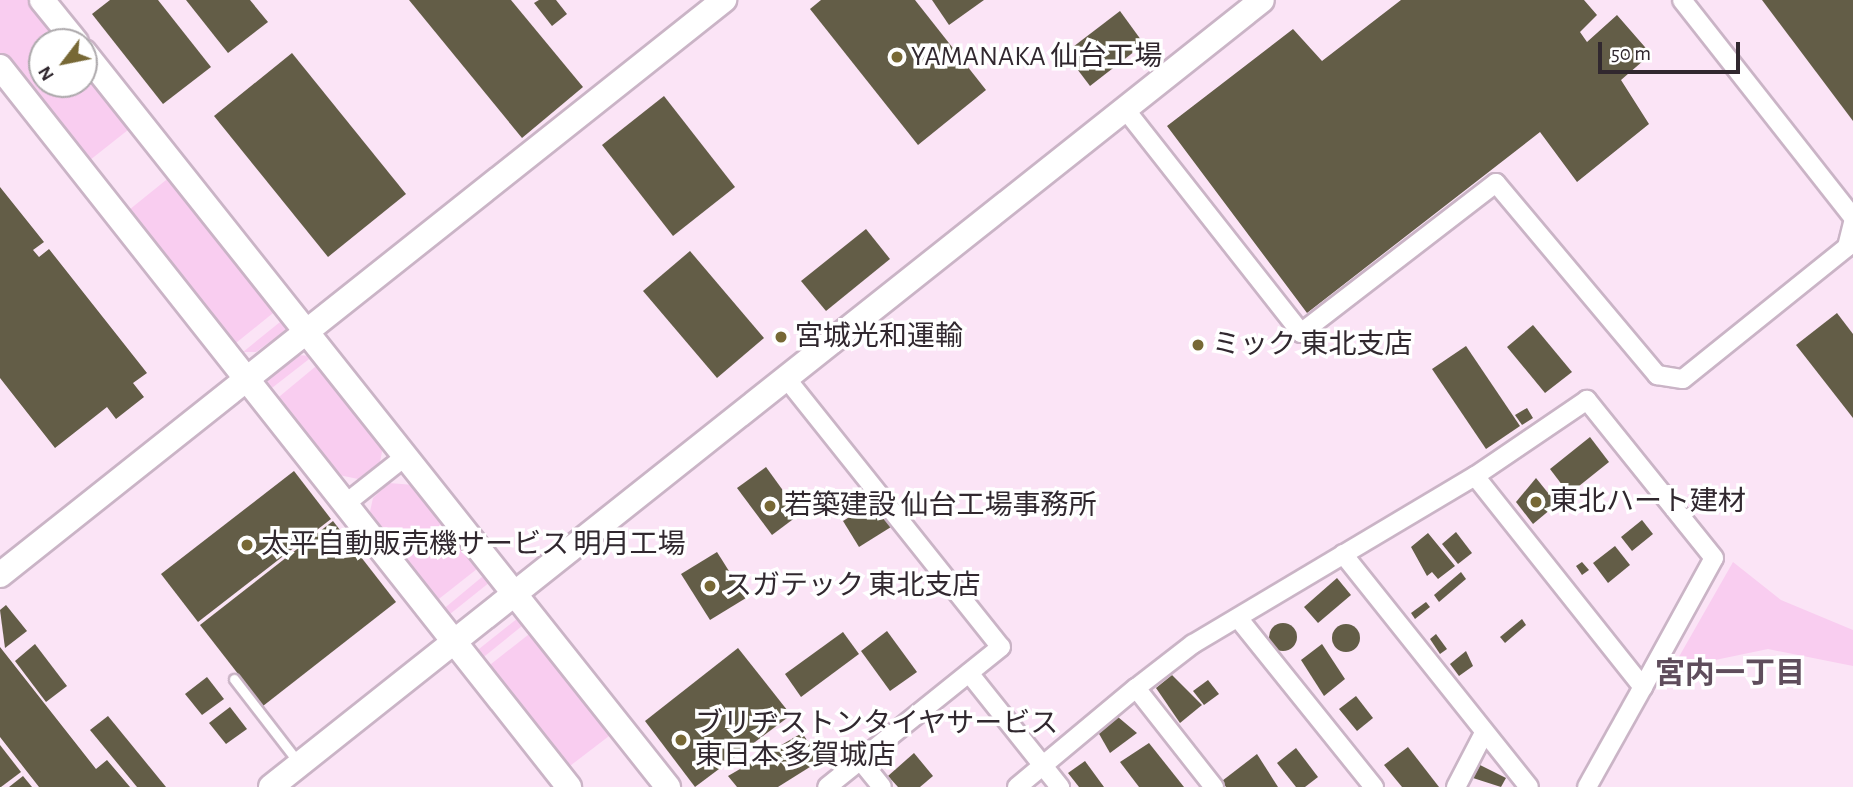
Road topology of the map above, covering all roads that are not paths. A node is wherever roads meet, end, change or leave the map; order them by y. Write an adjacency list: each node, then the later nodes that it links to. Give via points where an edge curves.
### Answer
1 (42, 0): 5 (street)
2 (724, 0): 11 (street)
3 (1262, 0): 8 (street)
4 (1682, 0): 9 (street)
5 (65, 28)
6 (0, 67): 13 (street)
7 (98, 69): 11 (street)
8 (1125, 109): 10 (street, via 1301,333 1496,183 1657,375 1683,379 1847,247); 12 (street)
9 (1853, 217)
10 (1853, 223)
11 (308, 331): 13 (street); 14 (street)
12 (786, 378): 19 (street); 22 (street, via 1001,647)
13 (246, 380): 16 (street); 18 (street)
14 (407, 455): 16 (street); 19 (street)
15 (1475, 476): 17 (street); 24 (street); 24 (street, via 1587,400 1706,547 1714,558)
16 (345, 504): 21 (street)
17 (1343, 554): 20 (street); 26 (street)
18 (0, 575)
19 (516, 592): 21 (street); 32 (street)
20 (1238, 618): 25 (street); 38 (street)
21 (454, 641): 28 (street); 31 (street)
22 (969, 673): 27 (street); 29 (street)
23 (234, 679): 28 (lane)
24 (1643, 687): 41 (street)
25 (1136, 688): 29 (street); 37 (street)
26 (1484, 733): 39 (street); 40 (street)
27 (861, 761): 33 (street); 34 (street)
28 (300, 764): 30 (street)
29 (1043, 765): 35 (street); 36 (street)
30 (271, 787)
31 (569, 787)
32 (668, 787)
33 (827, 787)
34 (882, 787)
35 (1017, 787)
36 (1060, 787)
37 (1214, 787)
38 (1374, 787)
39 (1456, 787)
40 (1529, 787)
41 (1587, 787)

